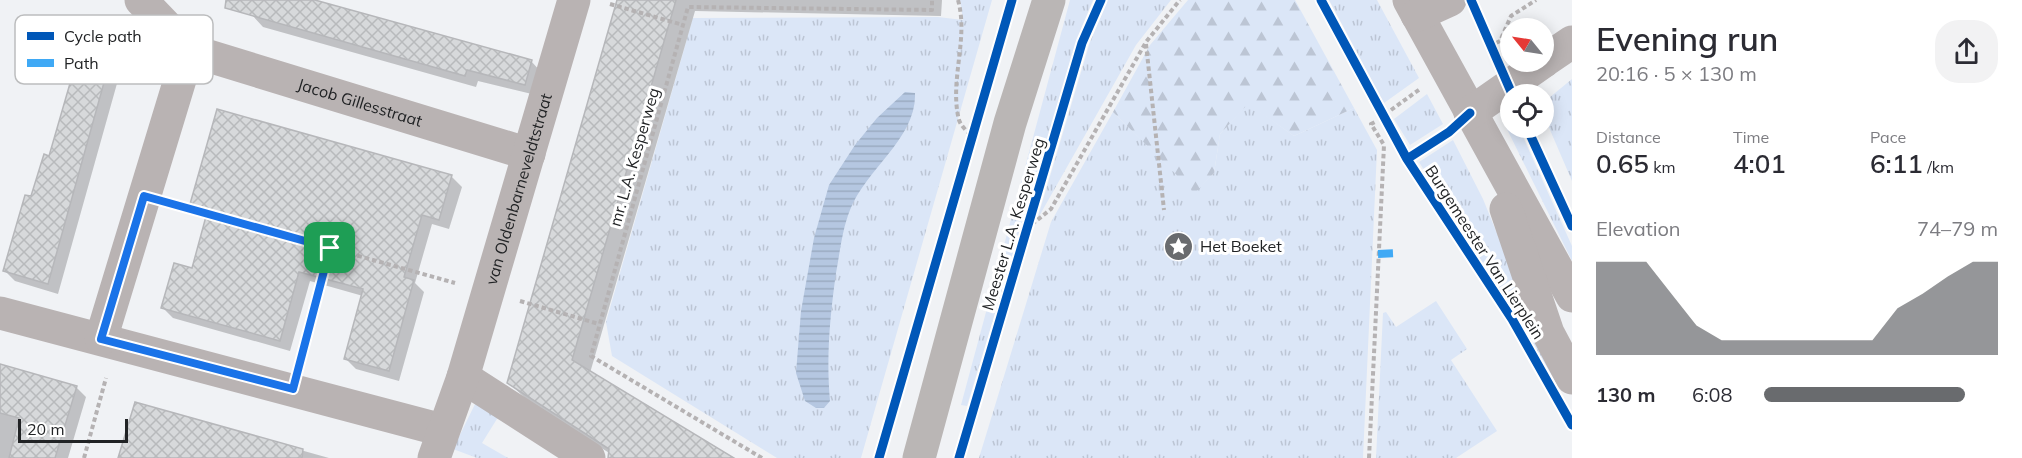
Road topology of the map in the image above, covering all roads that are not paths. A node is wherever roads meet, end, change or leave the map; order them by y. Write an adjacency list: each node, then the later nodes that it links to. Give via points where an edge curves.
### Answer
1 (141, 0): 6 (street, Jacob Gillesstraat)
2 (1049, 0): 21 (main road, Meester L.A. Kesperweg, via 1010,123)
3 (1450, 0): 5 (street, Burgemeester Van Lierplein)
4 (590, 2): 13 (street, van Oldenbarneveldtstraat)
5 (1413, 8): 12 (street, Burgemeester Van Lierplein)
6 (155, 15)
7 (1572, 42): 8 (street)
8 (1554, 54)
9 (213, 57): 13 (street, Jacob Gillesstraat)
10 (1528, 72): 12 (street, via 1508,86)
11 (179, 84): 16 (street, via 144,196)
12 (1475, 125): 14 (street, Burgemeester Van Lierplein); 18 (street, Burgemeester Van Lierplein, via 1548,333)
13 (529, 154): 17 (street, van Oldenbarneveldtstraat)
14 (1572, 296)
15 (0, 313): 16 (street)
16 (108, 341): 19 (street, via 293,389)
17 (463, 377): 19 (street, van Oldenbarneveldtstraat); 20 (street)
18 (1572, 378)
19 (438, 444)
20 (589, 458)
21 (920, 458)

